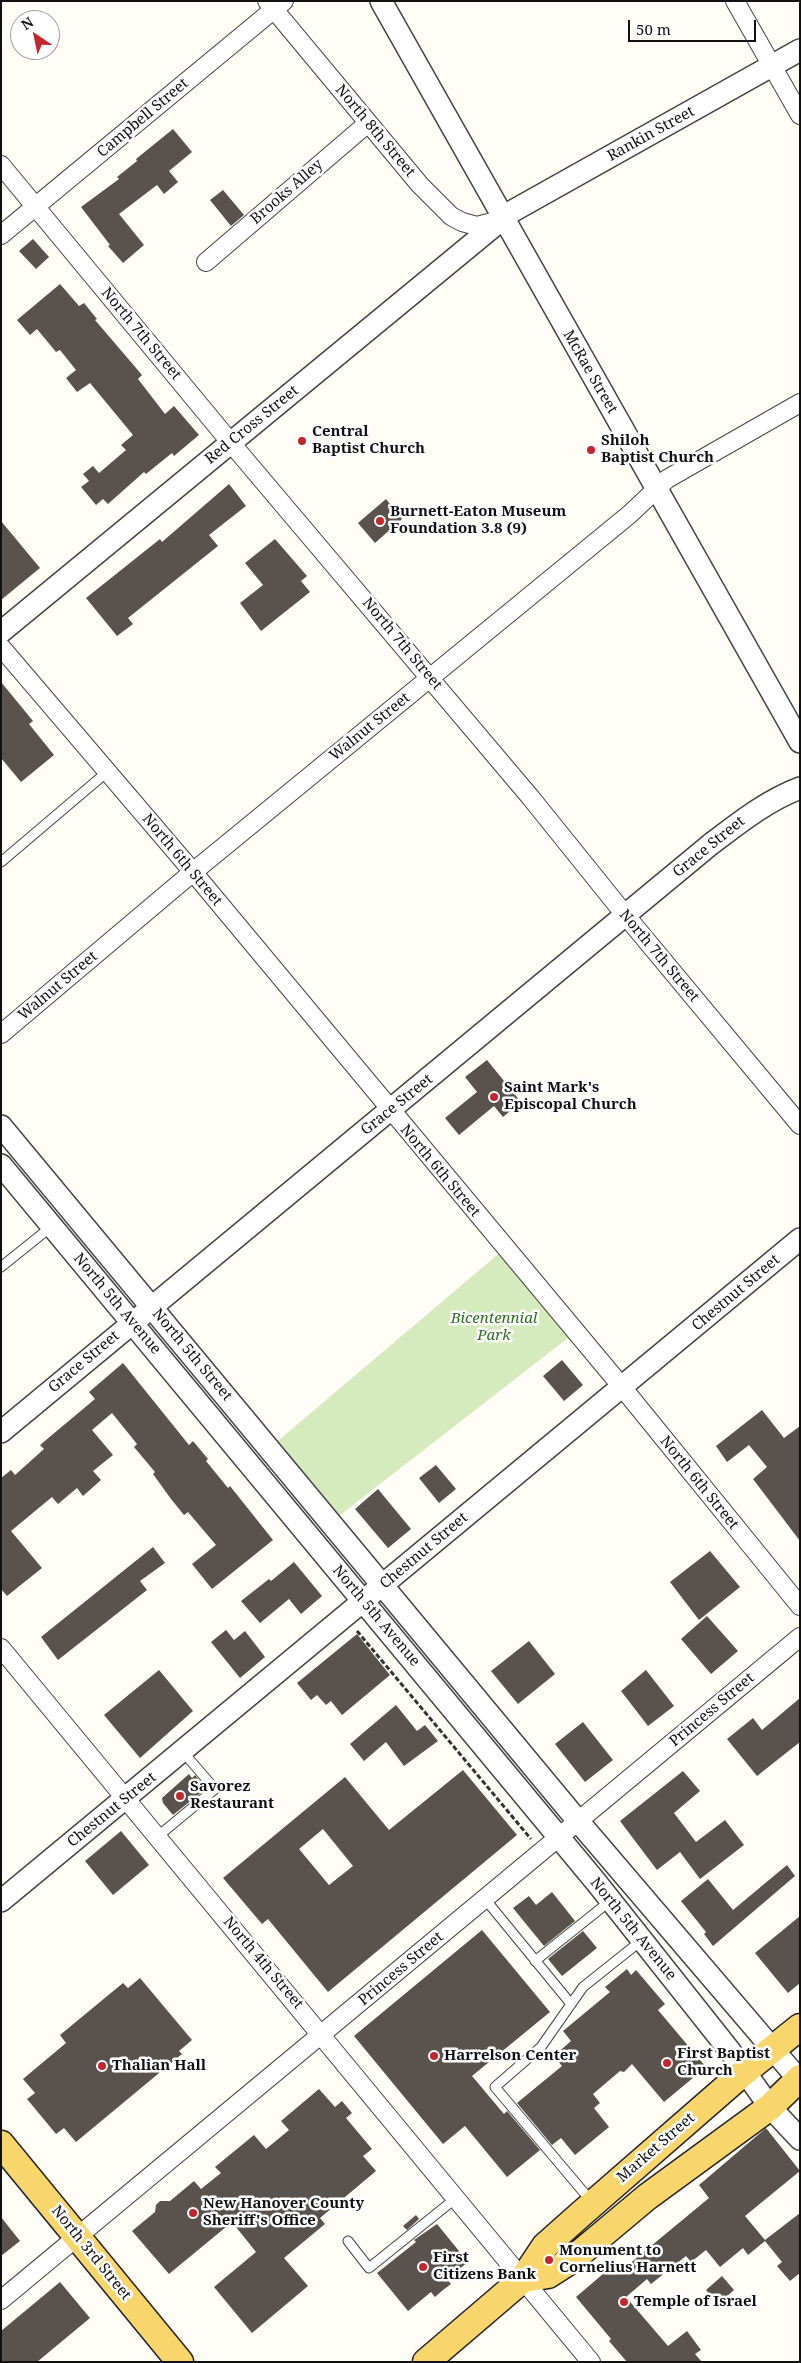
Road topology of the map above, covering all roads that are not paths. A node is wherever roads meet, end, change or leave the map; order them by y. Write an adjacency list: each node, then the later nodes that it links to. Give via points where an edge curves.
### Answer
1 (381, 1): 10 (street, McRae Street)
2 (735, 1): 5 (street)
3 (275, 4): 7 (street, North 8th Street); 9 (street, Campbell Street)
4 (800, 50): 5 (street, Rankin Street)
5 (772, 66): 6 (street); 10 (street, Rankin Street)
6 (800, 116)
7 (368, 123): 10 (street, North 8th Street, via 451,216 477,226); 12 (street, Brooks Alley)
8 (1, 165): 9 (street, North 7th Street)
9 (36, 206): 11 (street, Campbell Street); 14 (street, North 7th Street)
10 (503, 219): 14 (street, Red Cross Street); 15 (street, McRae Street)
11 (1, 234)
12 (206, 262)
13 (800, 403): 15 (street, Walnut Street)
14 (231, 443): 16 (street, Red Cross Street); 18 (street, North 7th Street)
15 (656, 488): 18 (street, Walnut Street, via 630,514); 19 (street, McRae Street)
16 (1, 632)
17 (1, 647): 20 (street, North 6th Street)
18 (431, 678): 23 (street, Walnut Street); 24 (street, North 7th Street)
19 (800, 742)
20 (107, 772): 22 (lane); 23 (street, North 6th Street)
21 (800, 788): 24 (street, Grace Street, via 754,812)
22 (1, 862)
23 (193, 872): 25 (street, Walnut Street); 26 (street, North 6th Street)
24 (626, 916): 26 (street, Grace Street); 27 (street, North 7th Street)
25 (1, 1034)
26 (390, 1111): 33 (street, Grace Street); 35 (street, North 6th Street)
27 (800, 1125)
28 (1, 1126): 33 (street, North 5th Street)
29 (1, 1165): 30 (street, North 5th Avenue)
30 (52, 1226): 32 (lane); 34 (street, North 5th Avenue)
31 (800, 1239): 35 (street, Chestnut Street)
32 (1, 1267)
33 (152, 1306): 34 (street, Grace Street); 37 (street, North 5th Street)
34 (132, 1322): 36 (street, Grace Street); 38 (street, North 5th Avenue)
35 (622, 1387): 37 (street, Chestnut Street); 39 (street, North 6th Street)
36 (1, 1432)
37 (382, 1586): 38 (street, Chestnut Street); 44 (street, North 5th Avenue)
38 (364, 1602): 42 (street, Chestnut Street); 46 (street, North 5th Avenue)
39 (800, 1606)
40 (800, 1637): 44 (street, Princess Street)
41 (1, 1648): 43 (street, North 4th Street)
42 (183, 1752): 43 (street, Chestnut Street); 45 (lane, via 214,1789)
43 (126, 1798): 45 (street, North 4th Street); 49 (street, Chestnut Street)
44 (578, 1821): 46 (street, Princess Street); 55 (street, North 5th Avenue)
45 (157, 1837): 54 (street, North 4th Street)
46 (559, 1837): 47 (street, Princess Street); 48 (street, North 5th Avenue)
47 (485, 1899): 51 (lane); 54 (street, Princess Street)
48 (611, 1900): 50 (street, North 5th Avenue); 51 (lane)
49 (1, 1901)
50 (642, 1940): 52 (lane, via 583,1987); 56 (street, North 5th Avenue)
51 (535, 1961): 52 (lane)
52 (570, 2004): 62 (lane, via 541,2047 495,2087)
53 (800, 2027): 55 (main road, Market Street)
54 (322, 2034): 61 (street, North 4th Street); 63 (street, Princess Street)
55 (773, 2048): 56 (main road, Market Street); 57 (street, North 5th Avenue)
56 (744, 2072): 58 (street, North 5th Avenue); 62 (main road, Market Street)
57 (799, 2079): 58 (main road, Market Street)
58 (770, 2107): 59 (street, North 5th Avenue); 65 (main road, Market Street, via 647,2197 573,2259 548,2276)
59 (800, 2139)
60 (1, 2145): 63 (main road, North 3rd Street)
61 (456, 2198): 64 (lane, via 369,2268); 65 (street, North 4th Street)
62 (593, 2203): 65 (main road, Market Street, via 545,2246)
63 (79, 2237): 66 (street, Princess Street); 67 (main road, North 3rd Street)
64 (348, 2241)
65 (523, 2279): 68 (main road, Market Street); 69 (street, North 4th Street)
66 (1, 2300)
67 (180, 2362)
68 (426, 2362)
69 (591, 2362)

